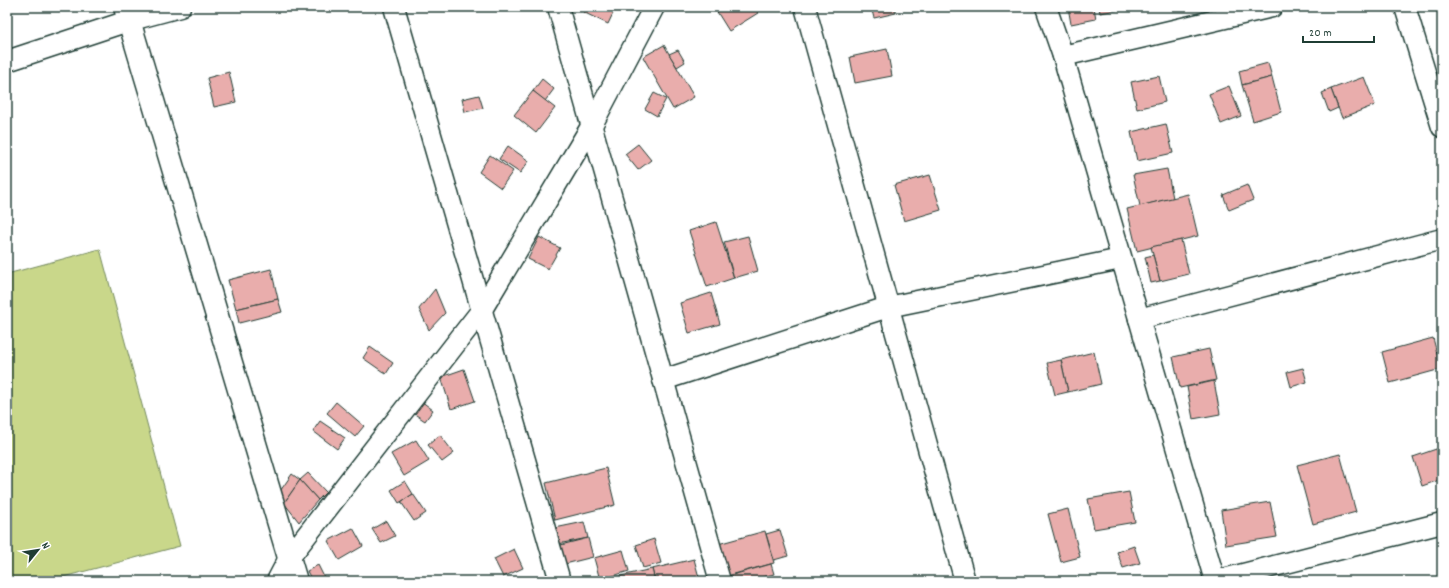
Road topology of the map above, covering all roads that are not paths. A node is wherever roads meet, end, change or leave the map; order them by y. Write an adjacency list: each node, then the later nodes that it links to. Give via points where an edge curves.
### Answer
1 (180, 7): 9 (street)
2 (394, 7): 17 (street)
3 (558, 7): 12 (street)
4 (654, 7): 12 (street)
5 (805, 7): 16 (street)
6 (1046, 7): 10 (street)
7 (1272, 7): 10 (street)
8 (1405, 7): 13 (street)
9 (126, 14): 11 (street); 21 (street)
10 (1063, 56): 15 (street)
11 (7, 62)
12 (592, 125): 17 (street); 19 (street)
13 (1442, 127)
14 (1442, 239): 18 (street)
15 (1121, 259): 16 (street); 18 (street)
16 (888, 307): 19 (street); 26 (street)
17 (481, 311): 21 (street); 24 (street)
18 (1139, 319): 27 (street)
19 (663, 380): 25 (street)
20 (1442, 523): 27 (street)
21 (289, 558): 22 (street); 23 (street)
22 (277, 581)
23 (296, 581)
24 (560, 581)
25 (720, 581)
26 (965, 581)
27 (1216, 581)

